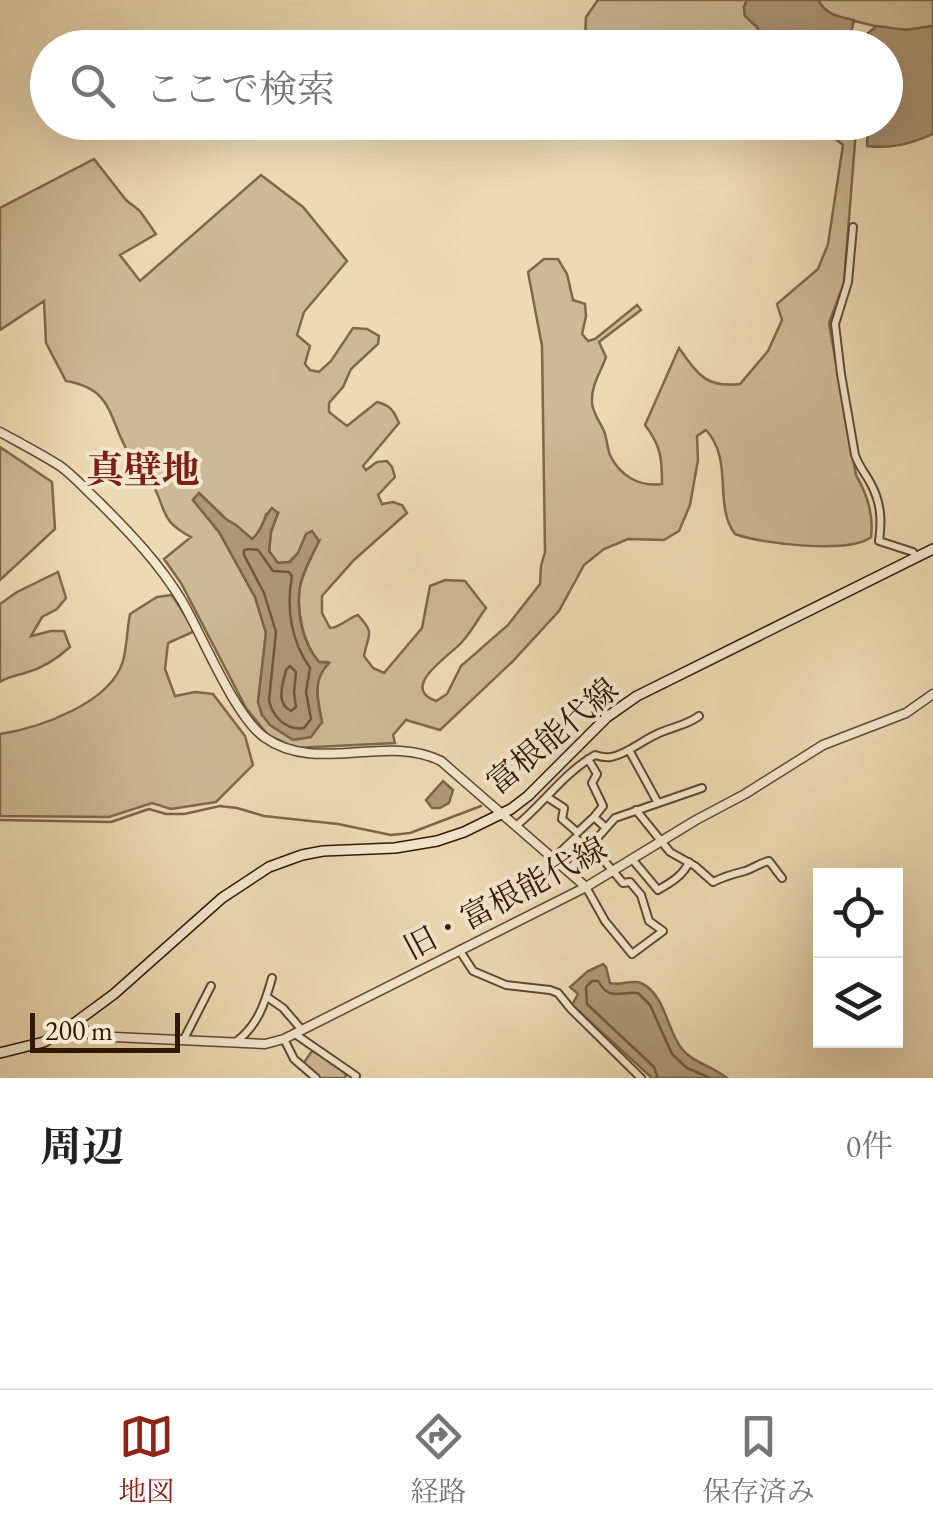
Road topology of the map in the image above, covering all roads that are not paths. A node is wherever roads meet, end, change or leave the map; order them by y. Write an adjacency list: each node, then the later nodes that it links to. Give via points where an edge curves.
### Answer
1 (853, 227): 3 (street, via 848,282 835,324 855,455 879,505 879,540)
2 (0, 432): 14 (street, via 61,467 154,558 261,735 312,754 430,756)
3 (927, 555): 8 (main road, 富根能代線, via 637,696)
4 (933, 694): 19 (street, 旧・富根能代線, via 823,745)
5 (699, 716): 6 (street)
6 (629, 750): 7 (street); 12 (street)
7 (588, 759): 9 (street); 15 (street, via 602,806)
8 (545, 780): 9 (street); 14 (main road, 富根能代線)
9 (554, 788): 11 (street)
10 (702, 788): 12 (street)
11 (547, 797): 16 (street); 18 (street, via 564,808 562,819)
12 (658, 804): 13 (street)
13 (636, 810): 17 (street); 19 (street)
14 (503, 813): 16 (street); 34 (main road, 富根能代線, via 438,841 323,851 269,866)
15 (594, 817): 17 (street); 18 (street)
16 (516, 826): 21 (street)
17 (606, 828): 20 (street)
18 (576, 836): 20 (street); 21 (street)
19 (660, 842): 22 (street, 旧・富根能代線); 23 (street)
20 (589, 846): 24 (street); 25 (street)
21 (554, 858): 25 (street)
22 (632, 859): 24 (street, 旧・富根能代線); 28 (street)
23 (689, 862): 26 (street, via 713,882 769,861); 28 (street)
24 (613, 870): 27 (street, 旧・富根能代線); 29 (street)
25 (568, 871): 27 (street)
26 (782, 878)
27 (586, 887): 29 (street, via 632,954 663,932); 30 (street, 旧・富根能代線)
28 (658, 890): 29 (street)
29 (643, 902)
30 (460, 951): 35 (street, 旧・富根能代線); 42 (street, via 473,971 506,986 558,993)
31 (272, 978): 33 (street)
32 (211, 986): 36 (street)
33 (267, 998): 35 (street); 38 (street, via 254,1026)
34 (76, 1022): 36 (street, 旧・富根能代線, via 92,1036); 39 (main road, 富根能代線, via 44,1042)
35 (298, 1031): 37 (street, 旧・富根能代線); 41 (street)
36 (184, 1039): 38 (street, 旧・富根能代線)
37 (284, 1039): 38 (street, 旧・富根能代線); 40 (street)
38 (236, 1042)
39 (0, 1053)
40 (316, 1078)
41 (355, 1078)
42 (641, 1078)

